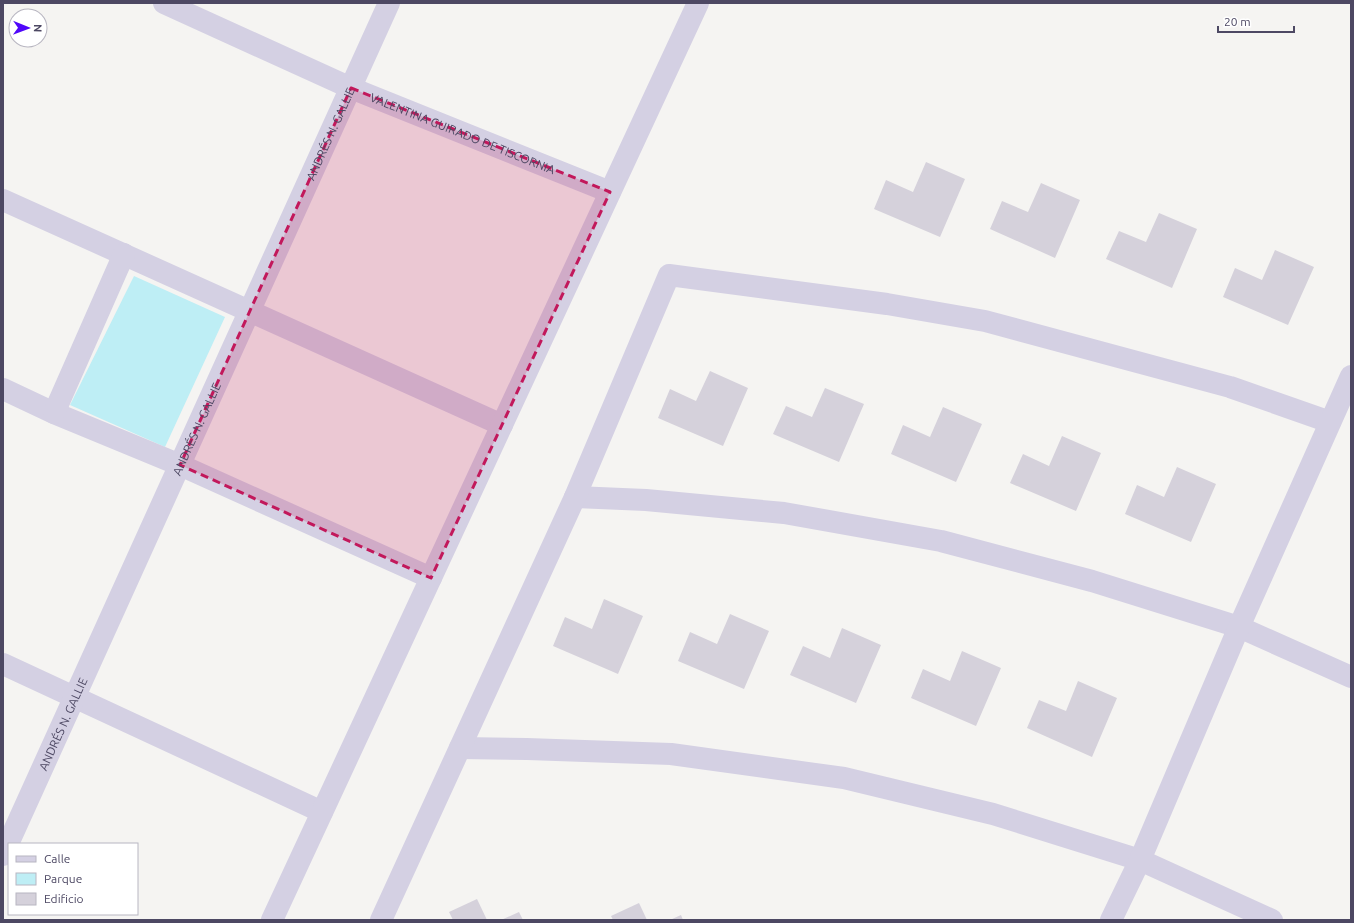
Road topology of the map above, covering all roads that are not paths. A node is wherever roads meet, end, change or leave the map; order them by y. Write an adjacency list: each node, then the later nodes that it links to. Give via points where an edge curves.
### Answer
1 (164, 3): 4 (street, VALENTINA GUIRADO DE TISCORNIA)
2 (389, 3): 4 (street, ANDRÉS N. GALLIE)
3 (698, 3): 5 (street)
4 (351, 88): 5 (street, VALENTINA GUIRADO DE TISCORNIA); 8 (street, ANDRÉS N. GALLIE)
5 (610, 192): 13 (street)
6 (3, 200): 7 (street)
7 (124, 254): 8 (street); 11 (street)
8 (250, 311): 13 (street); 14 (street, ANDRÉS N. GALLIE)
9 (1351, 376): 12 (street)
10 (3, 390): 11 (street)
11 (54, 413): 14 (street)
12 (1330, 422): 15 (street, via 1230,387 985,321 888,304 669,275); 17 (street)
13 (502, 425): 16 (street)
14 (180, 465): 16 (street); 20 (street, ANDRÉS N. GALLIE)
15 (575, 497): 17 (street, via 646,500 784,513 941,541 1092,581); 21 (street)
16 (431, 578): 22 (street)
17 (1240, 627): 19 (street); 26 (street)
18 (3, 664): 20 (street)
19 (1351, 677)
20 (75, 698): 22 (street); 23 (street, ANDRÉS N. GALLIE)
21 (460, 748): 26 (street, via 671,754 844,778 993,814); 28 (street)
22 (322, 812): 27 (street)
23 (9, 843)
24 (8, 844): 25 (street, ANDRÉS N. GALLIE)
25 (3, 855)
26 (1140, 860): 29 (street); 30 (street)
27 (272, 920)
28 (381, 920)
29 (1111, 920)
30 (1272, 920)

